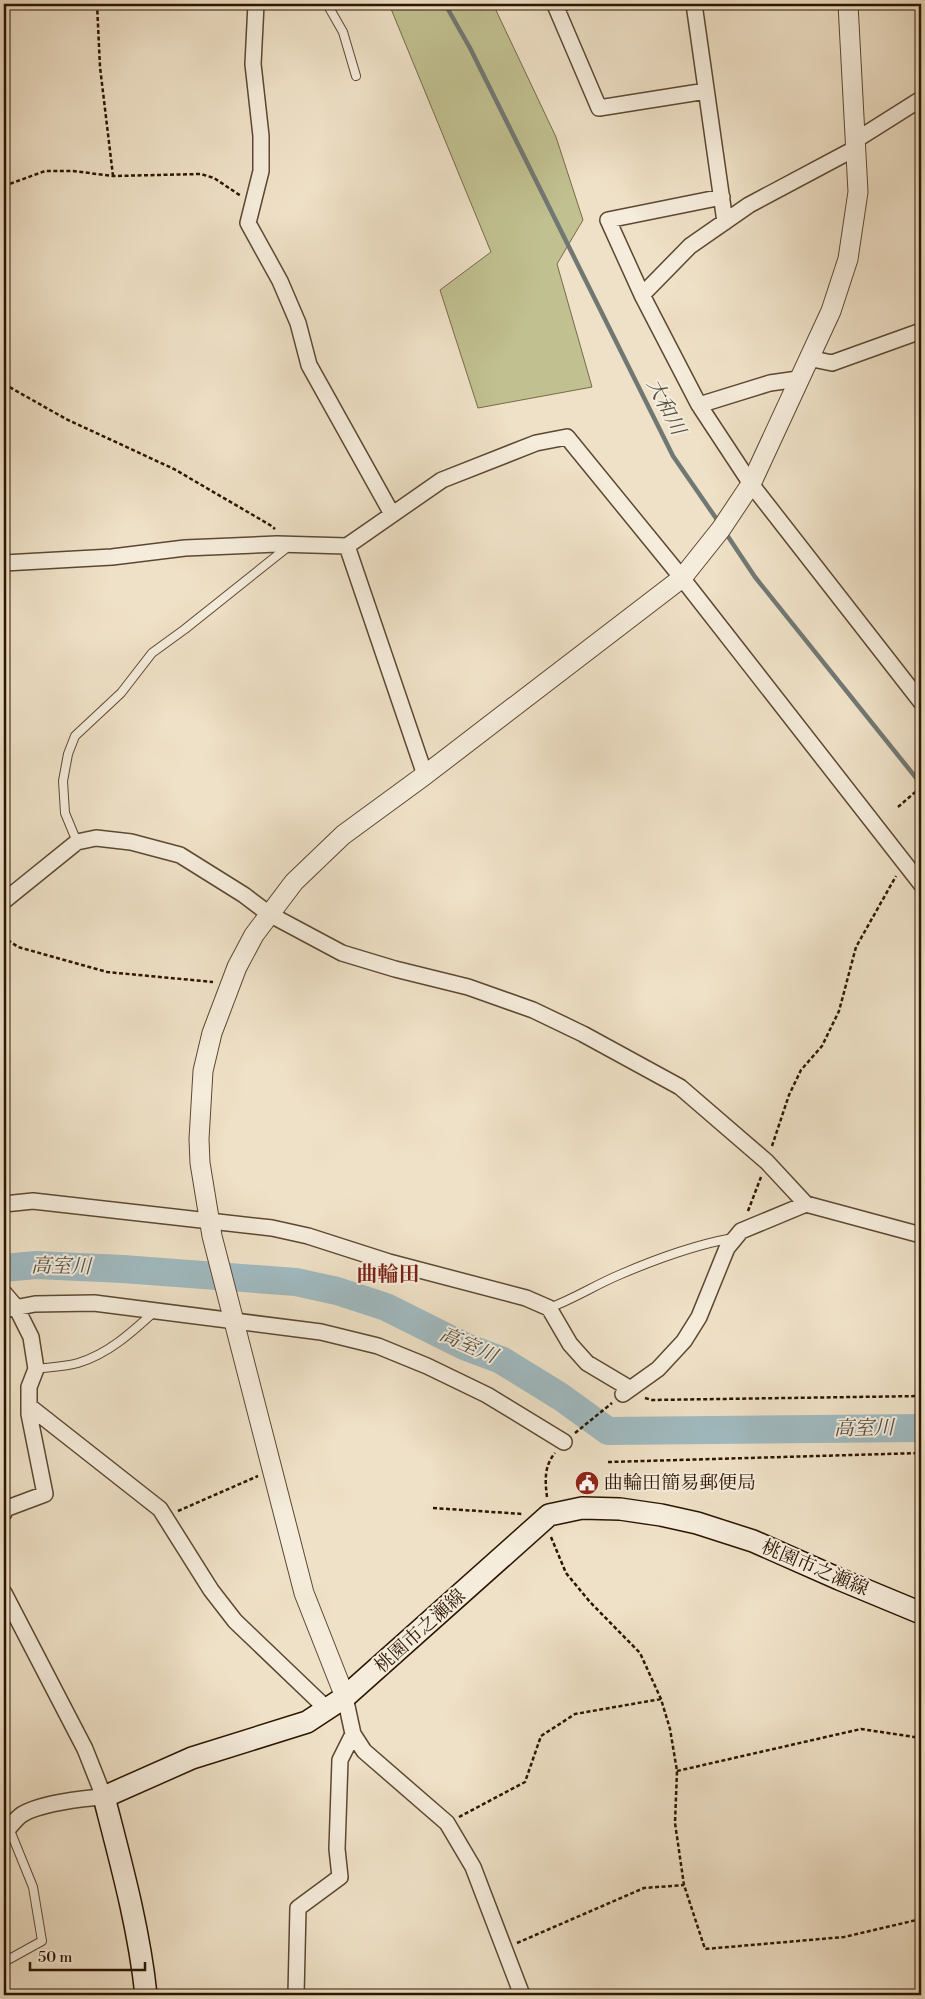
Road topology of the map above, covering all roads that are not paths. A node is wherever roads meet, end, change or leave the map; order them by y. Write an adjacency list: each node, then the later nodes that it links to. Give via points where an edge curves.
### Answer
1 (256, 4): 18 (street, via 253,64 261,136 261,171 248,223 280,281 298,323 308,365)
2 (326, 4): 6 (lane, via 343,32)
3 (562, 4): 7 (street, via 555,5 599,108)
4 (694, 4): 7 (street)
5 (848, 4): 9 (street)
6 (356, 76)
7 (706, 91): 10 (street)
8 (921, 99): 9 (street)
9 (856, 144): 11 (street, via 749,204); 14 (street, via 858,192 848,259 831,310)
10 (722, 197): 11 (street); 12 (street, via 608,220)
11 (725, 222): 12 (street, via 690,246)
12 (642, 295): 16 (street)
13 (921, 331): 14 (street, via 832,363)
14 (808, 358): 15 (street)
15 (798, 379): 16 (street, via 770,383); 17 (street)
16 (699, 405): 17 (street)
17 (748, 488): 22 (street); 23 (street)
18 (392, 514): 20 (street); 22 (street, via 442,480 536,443 567,438)
19 (291, 544): 20 (street); 21 (street, via 185,548 112,557); 25 (lane, via 152,652 120,693 75,736 63,781 65,813)
20 (347, 546): 24 (street)
21 (4, 563)
22 (686, 573): 24 (street); 26 (street)
23 (921, 702)
24 (425, 775): 28 (street, via 343,835 294,882)
25 (77, 842): 27 (street); 28 (street, via 96,838 131,842 180,855)
26 (921, 884)
27 (4, 901)
28 (269, 914): 30 (street, via 342,953 468,988 533,1010 583,1034 680,1087 767,1162); 31 (street, via 237,967 212,1033 203,1070 200,1163)
29 (4, 1204): 31 (street, via 33,1200)
30 (806, 1204): 32 (street); 33 (street)
31 (211, 1229): 35 (street, via 272,1228 308,1236 389,1262 526,1298); 38 (street)
32 (739, 1234): 35 (lane, via 704,1243 618,1275); 35 (street, via 728,1248 699,1317 684,1341 658,1369 626,1392 587,1363 570,1344)
33 (921, 1235)
34 (4, 1293): 36 (street)
35 (549, 1308)
36 (10, 1309): 37 (street, via 35,1304 94,1303); 39 (street, via 31,1337)
37 (155, 1311): 38 (street); 39 (lane, via 126,1338 99,1355 76,1363)
38 (234, 1317): 41 (street, via 378,1346 487,1395); 45 (street, via 304,1593)
39 (36, 1369): 40 (street, via 29,1387)
40 (29, 1406): 42 (street, via 45,1494 5,1509); 46 (street, via 160,1509 234,1621)
41 (565, 1442)
42 (4, 1513)
43 (4, 1592): 48 (street, via 85,1749)
44 (921, 1613): 45 (main road, 桃園市之瀬線, via 753,1541 697,1523 620,1509 582,1508 549,1516)
45 (345, 1697): 46 (main road, 桃園市之瀬線); 47 (street)
46 (328, 1710): 48 (main road, 桃園市之瀬線, via 307,1722 192,1758)
47 (353, 1734): 52 (street, via 340,1760 337,1849 340,1877 298,1908); 53 (street, via 364,1751 447,1823 473,1867)
48 (104, 1797): 49 (street, via 35,1808 21,1815); 51 (main road, via 130,1898 143,1960)
49 (6, 1831): 50 (lane, via 33,1887 42,1941)
50 (4, 1962)
51 (146, 1995)
52 (296, 1995)
53 (522, 1995)

